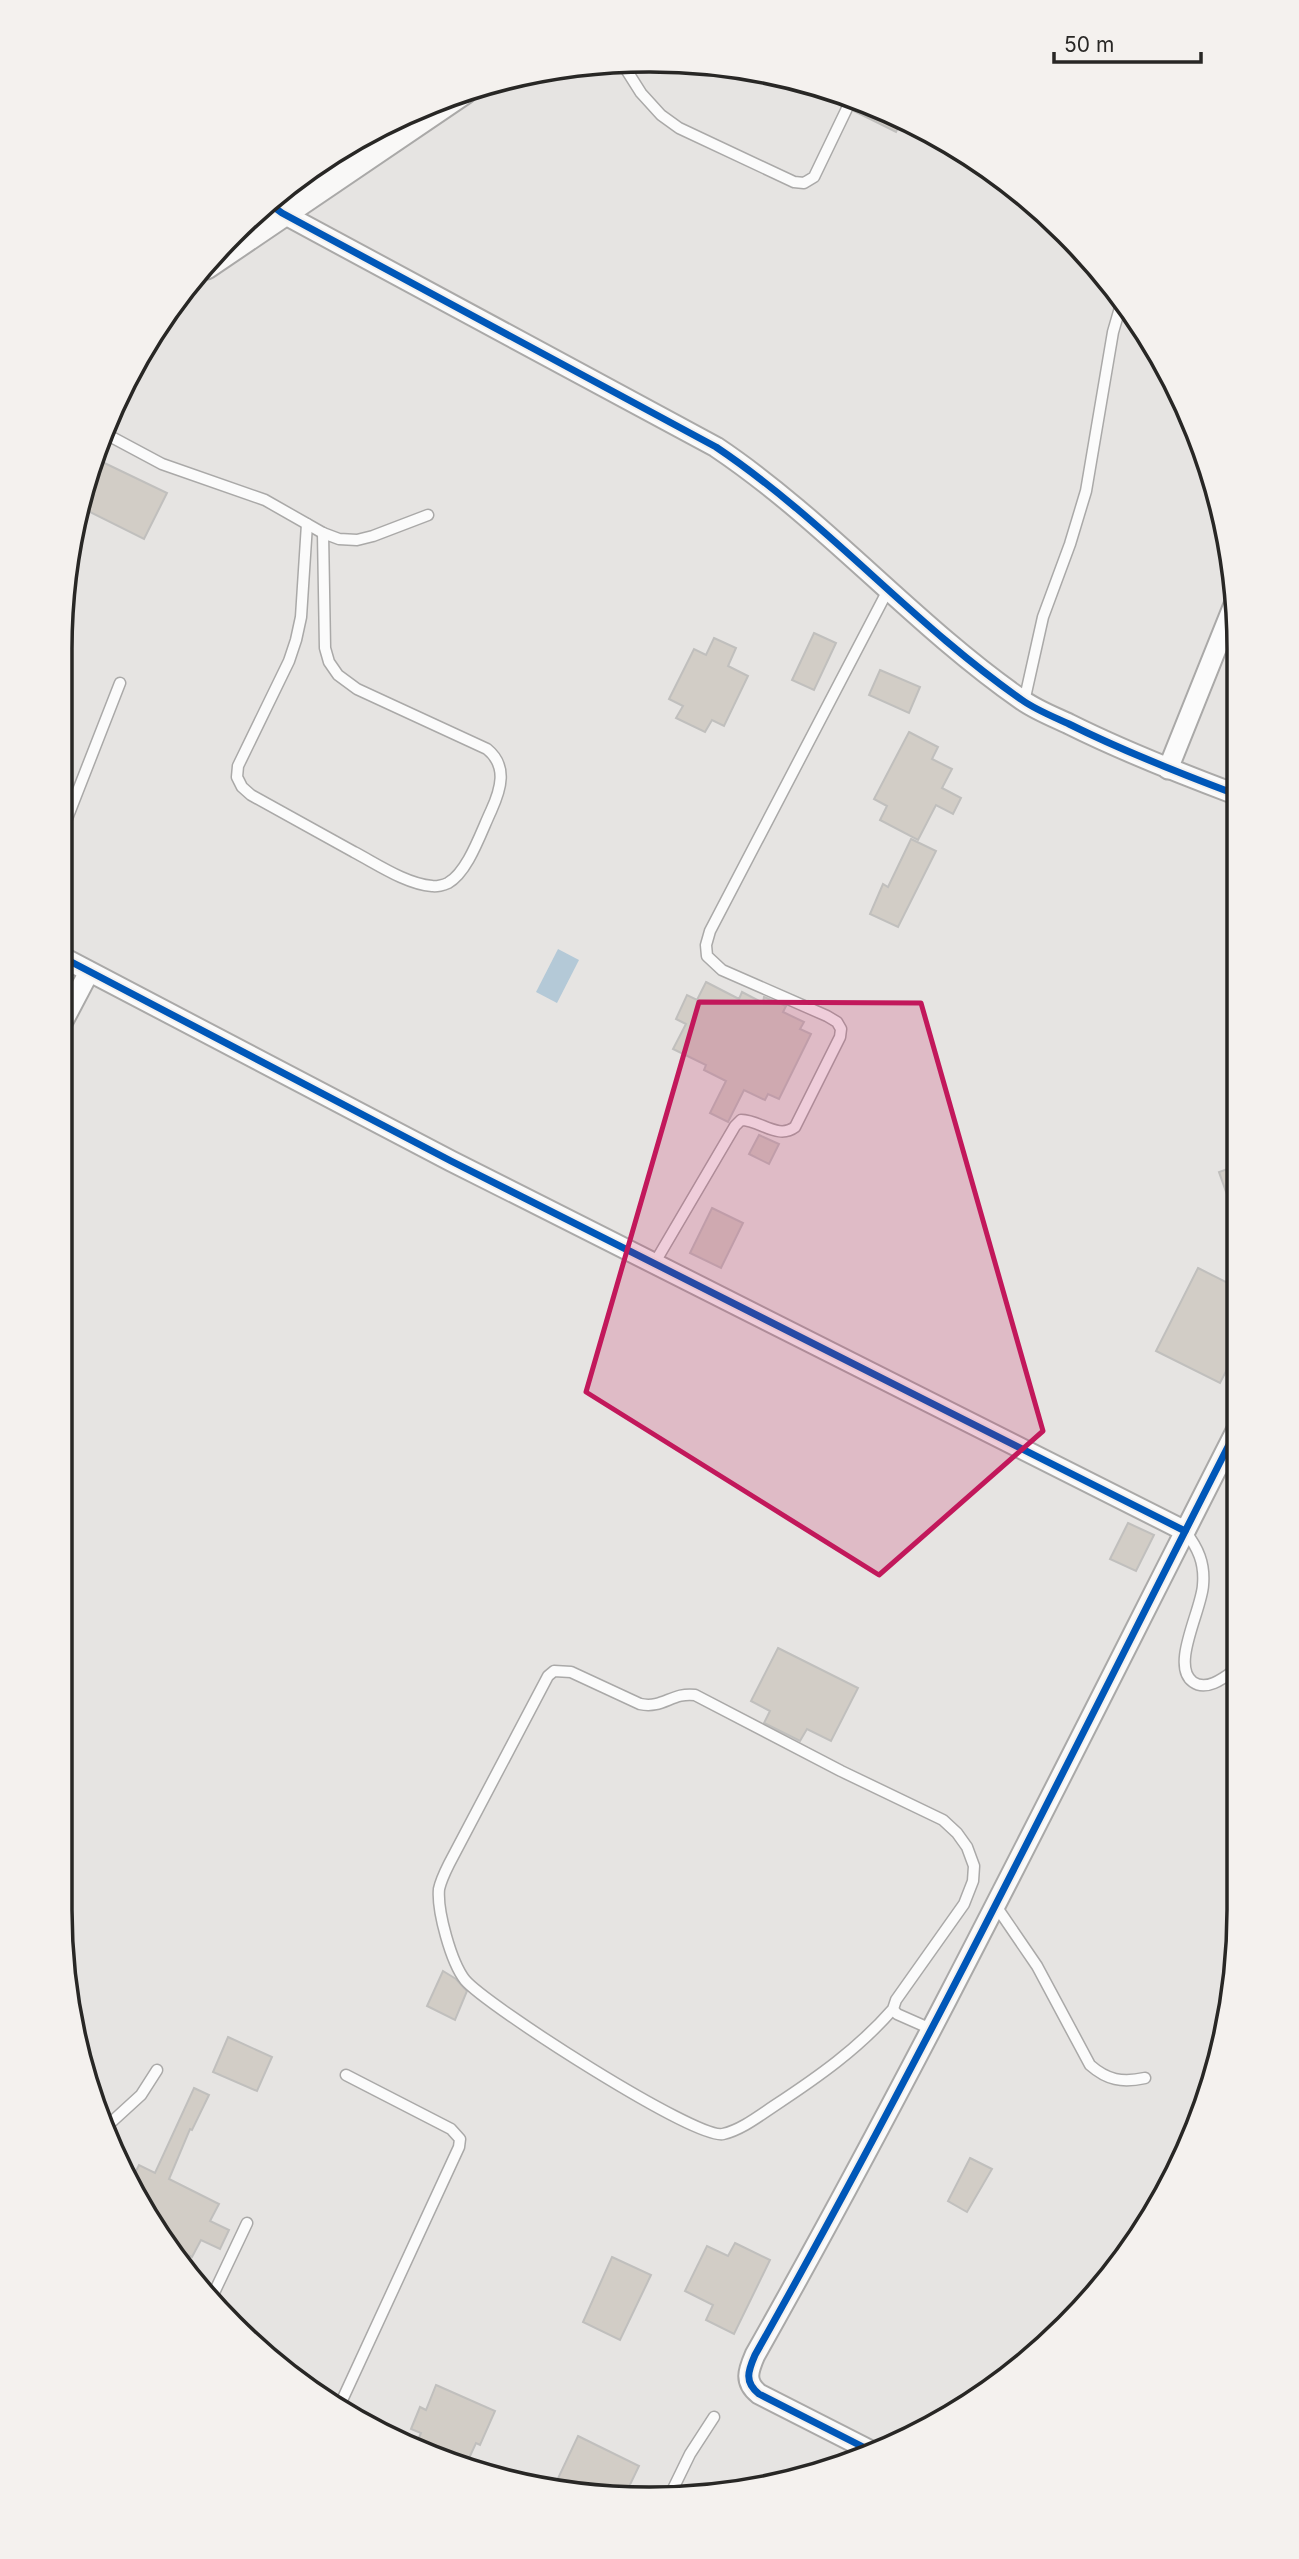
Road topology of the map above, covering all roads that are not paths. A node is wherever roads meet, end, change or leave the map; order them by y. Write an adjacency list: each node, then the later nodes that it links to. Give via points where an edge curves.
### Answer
1 (628, 73): 2 (lane, via 661,116 679,128 794,182 814,177)
2 (848, 107)
3 (404, 127): 4 (main road)
4 (293, 196)
5 (277, 209): 11 (street, via 716,447 779,493)
6 (1119, 313): 14 (lane, via 1086,491 1044,617)
7 (112, 437): 9 (lane, via 162,464 265,500)
8 (428, 515): 10 (lane, via 357,540)
9 (307, 524): 10 (lane); 10 (lane, via 296,640 242,755 237,777 251,795 385,869 433,887 447,884 461,872 476,845 497,798 500,768 486,749 338,676 323,638)
10 (323, 533)
11 (888, 590): 14 (street); 21 (lane, via 706,944 706,956 722,971 827,1016 841,1029 839,1037 794,1127 780,1132 748,1120 735,1126)
12 (1226, 623): 15 (street)
13 (120, 683): 17 (lane)
14 (1024, 702): 15 (street)
15 (1168, 769): 16 (street)
16 (1227, 791)
17 (72, 806)
18 (72, 963): 19 (street)
19 (89, 972): 20 (street); 21 (street)
20 (72, 1004)
21 (654, 1264): 23 (street)
22 (1227, 1449): 23 (street)
23 (1185, 1531): 24 (lane, via 1199,1551 1203,1586 1184,1671 1190,1680 1205,1685); 25 (street)
24 (1227, 1675)
25 (996, 1906): 27 (street); 30 (lane, via 1037,1966 1090,2065 1114,2080)
26 (893, 2009): 26 (lane, via 821,2075 748,2122 713,2134 544,2040 472,1987 450,1947 439,1888 548,1676 554,1671 571,1672 650,1706 683,1693 695,1695 943,1820 957,1833 974,1866 973,1881 964,1904); 27 (lane)
27 (931, 2029): 36 (street, via 748,2371 748,2381 759,2394)
28 (157, 2070): 31 (lane, via 141,2095)
29 (345, 2075): 34 (lane, via 451,2129 460,2139)
30 (1145, 2078)
31 (112, 2121)
32 (247, 2223): 33 (lane)
33 (215, 2290)
34 (343, 2399)
35 (714, 2417): 37 (lane)
36 (862, 2446)
37 (674, 2486)

